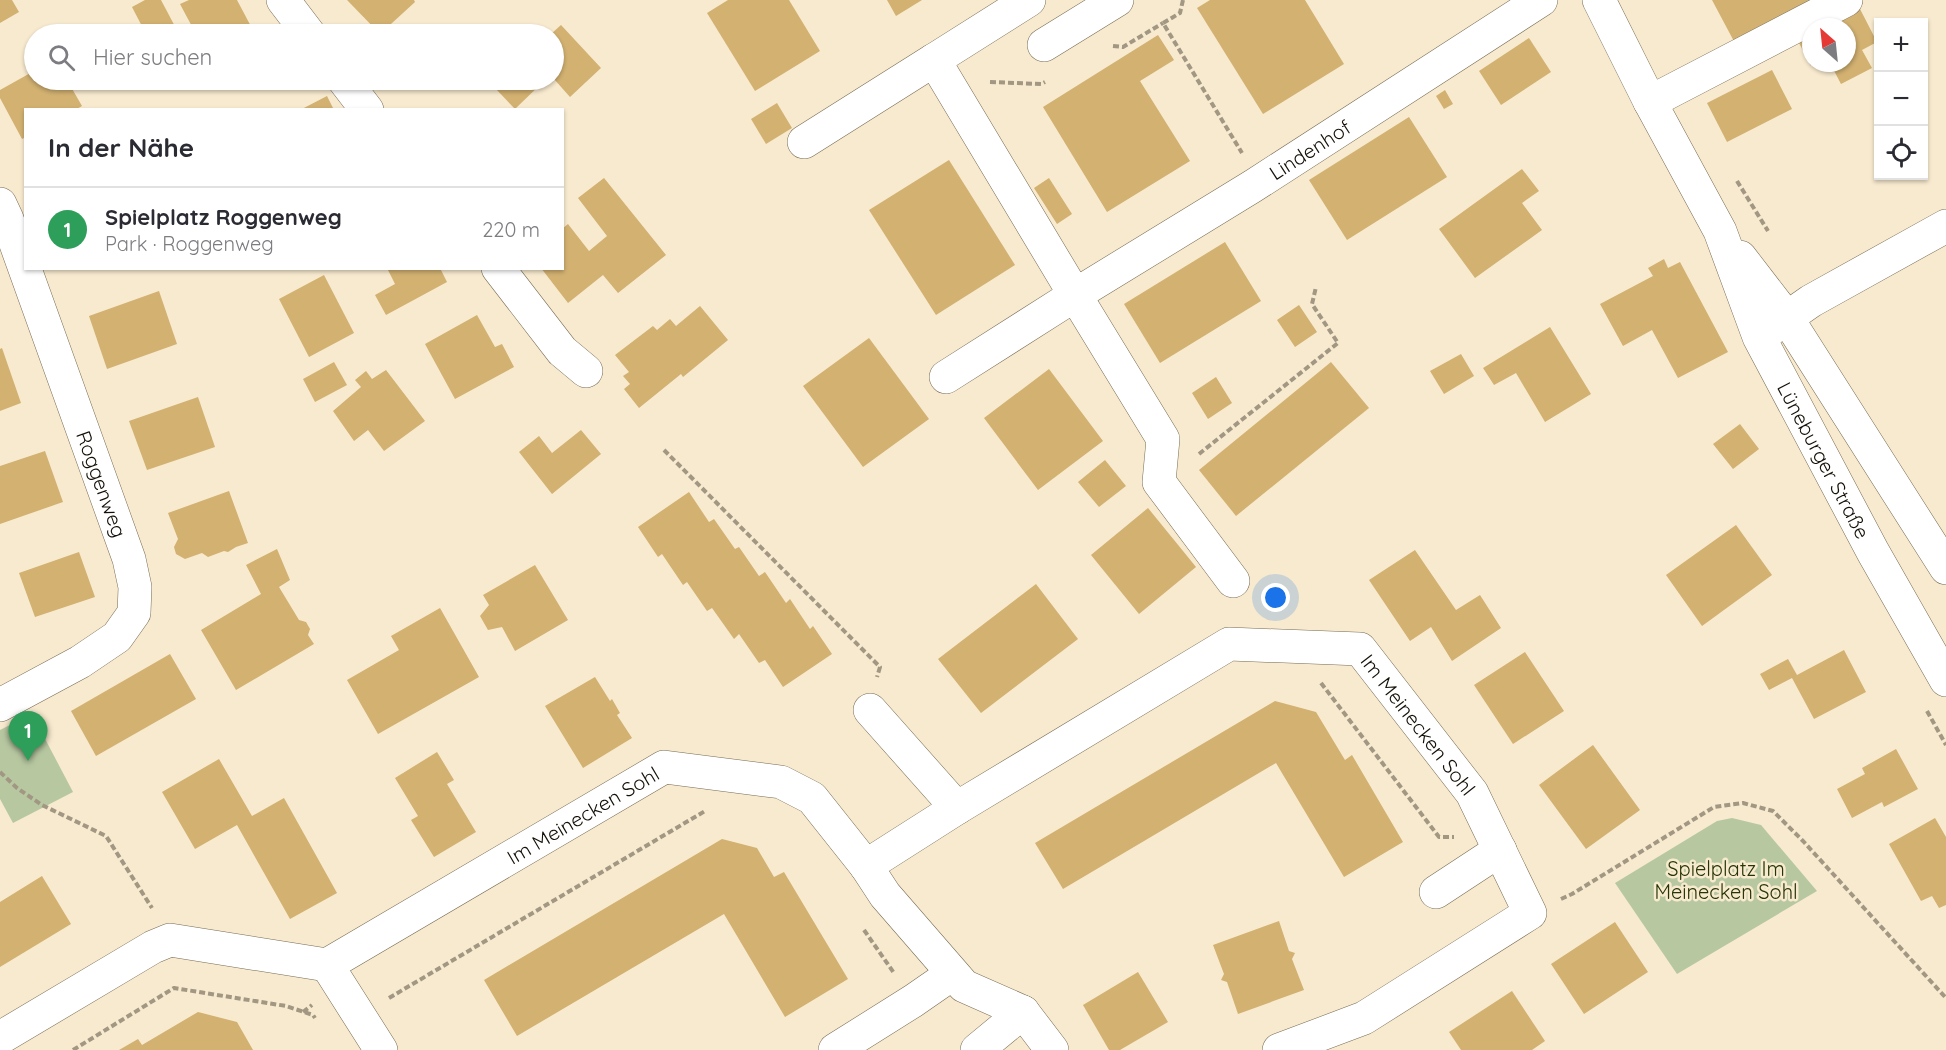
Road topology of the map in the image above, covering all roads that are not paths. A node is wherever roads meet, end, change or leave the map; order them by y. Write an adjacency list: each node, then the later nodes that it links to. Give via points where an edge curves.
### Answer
1 (283, 0): 7 (street)
2 (1029, 0): 9 (street)
3 (1117, 0): 8 (street)
4 (1541, 0): 20 (street, Lindenhof, via 1258,190)
5 (1599, 0): 11 (street, Lüneburger Straße)
6 (1846, 0): 11 (street)
7 (301, 24)
8 (1044, 45)
9 (934, 60): 13 (street); 20 (street)
10 (352, 90): 12 (street)
11 (1650, 102): 16 (street, Lüneburger Straße)
12 (365, 108)
13 (804, 142)
14 (0, 204): 17 (street, Roggenweg)
15 (1946, 226): 21 (street)
16 (1720, 231): 21 (street, Lüneburger Straße); 22 (street, Lüneburger Straße)
17 (24, 264)
18 (26, 270): 28 (street, Roggenweg, via 129,559 135,587 134,613 117,637 80,662)
19 (500, 270): 23 (street, via 562,351)
20 (1075, 295): 24 (street, Lindenhof); 26 (street, via 1164,439 1159,482)
21 (1786, 318): 22 (street); 25 (street, Lüneburger Straße)
22 (1759, 337): 27 (street, Lüneburger Straße)
23 (586, 371)
24 (946, 377)
25 (1946, 568)
26 (1233, 580)
27 (1946, 680)
28 (0, 705)
29 (870, 710): 30 (street)
30 (957, 808): 31 (street, Im Meinecken Sohl, via 1229,644 1360,649 1472,793); 32 (street, Im Meinecken Sohl)
31 (1497, 843): 33 (street); 42 (street, Im Meinecken Sohl, via 1530,913 1364,1018)
32 (866, 866): 34 (street, Im Meinecken Sohl, via 812,798 781,782 664,767); 35 (street, Im Meinecken Sohl, via 885,895)
33 (1436, 892)
34 (327, 965): 37 (street, via 171,940); 38 (street)
35 (952, 974): 36 (street, Im Meinecken Sohl, via 964,986); 39 (street)
36 (1023, 1012): 40 (street); 41 (street, Im Meinecken Sohl)
37 (0, 1038)
38 (381, 1050)
39 (835, 1050)
40 (977, 1050)
41 (1052, 1050)
42 (1279, 1050)

